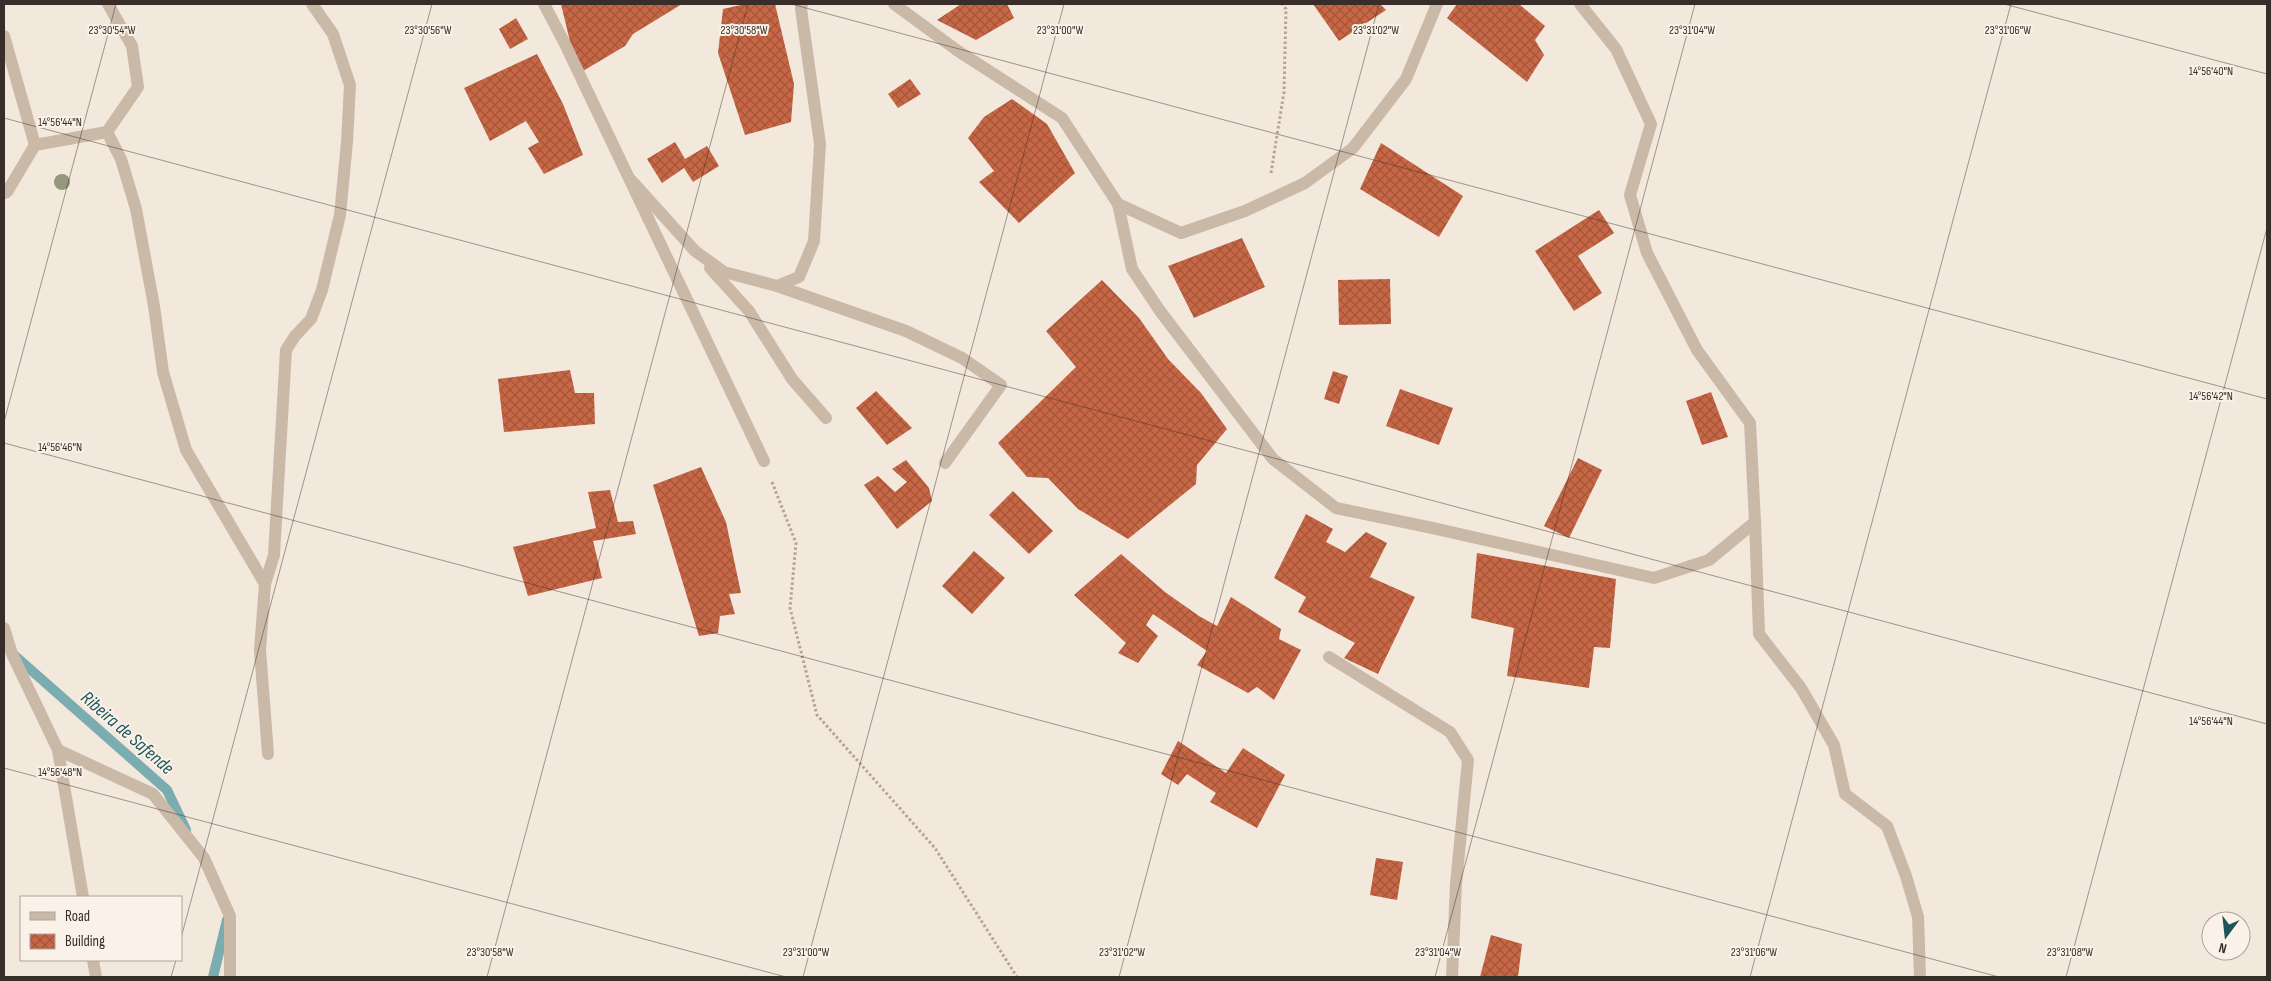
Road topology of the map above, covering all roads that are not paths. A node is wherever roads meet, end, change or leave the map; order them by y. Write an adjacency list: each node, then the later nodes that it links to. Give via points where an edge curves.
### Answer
1 (108, 4): 9 (street, via 132,46 138,87)
2 (312, 4): 20 (street, via 333,34 350,85 347,142 340,215 322,290 311,319 286,350 274,555)
3 (544, 4): 11 (street)
4 (802, 4): 15 (street, via 820,144 814,241 800,277)
5 (894, 4): 13 (street, via 958,51 1062,118)
6 (1437, 4): 13 (street, via 1406,78 1353,148 1305,183 1245,211 1181,234)
7 (1580, 4): 19 (street, via 1616,49 1651,124 1630,195 1648,253 1697,350 1750,423)
8 (4, 36): 10 (street)
9 (107, 132): 10 (street); 20 (street, via 121,159 136,209 163,372 186,450)
10 (35, 145): 12 (street, via 7,192)
11 (625, 173): 14 (street); 17 (street)
12 (4, 192)
13 (1118, 204): 19 (street, via 1132,269 1160,312 1273,459 1336,508 1654,578 1709,560)
14 (695, 251): 15 (street, via 724,272); 16 (street, via 749,311 792,379)
15 (777, 286): 18 (street, via 906,330 962,358 1001,385)
16 (826, 418)
17 (764, 461)
18 (945, 463)
19 (1755, 522): 30 (street, via 1759,634 1801,688 1834,745 1845,794 1887,826 1918,917)
20 (265, 584): 24 (street, via 260,650)
21 (4, 628): 23 (street, via 12,654)
22 (1329, 657): 29 (street, via 1450,732 1468,760 1456,884)
23 (58, 750): 25 (street); 28 (street, via 153,794 204,858 230,916)
24 (268, 754)
25 (83, 896)
26 (93, 961): 27 (street)
27 (96, 977)
28 (230, 977)
29 (1452, 977)
30 (1920, 977)

